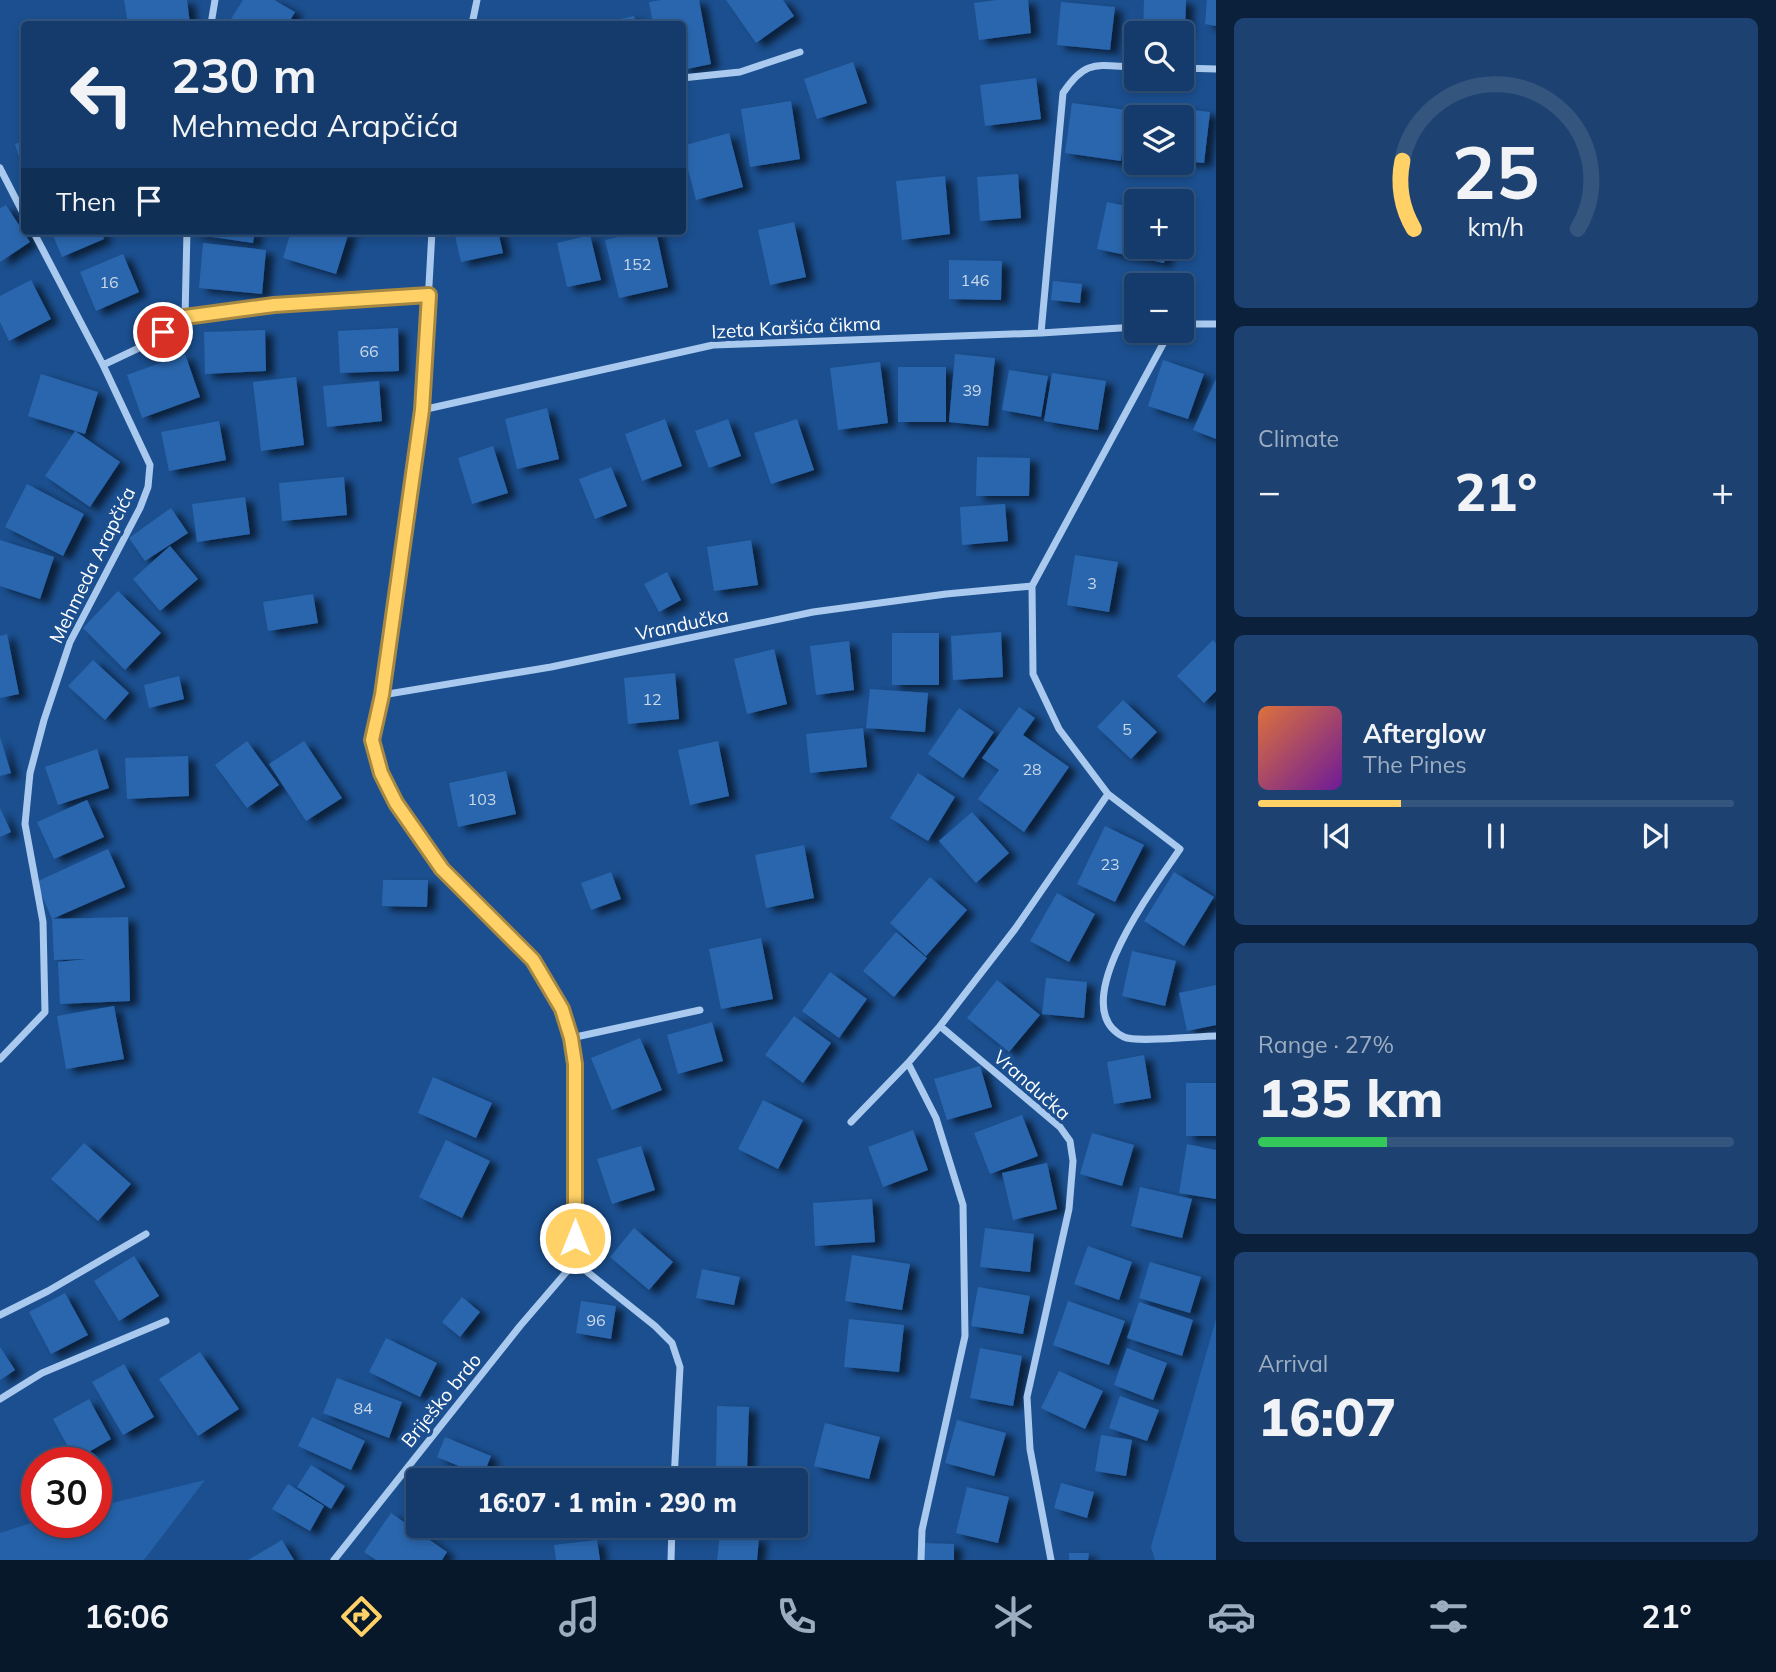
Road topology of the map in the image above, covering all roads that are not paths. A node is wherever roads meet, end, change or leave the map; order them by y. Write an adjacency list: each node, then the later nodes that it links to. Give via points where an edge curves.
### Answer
1 (215, 0): 3 (street)
2 (477, 0): 4 (street)
3 (212, 21)
4 (473, 21)
5 (800, 52): 9 (street, via 740,72)
6 (1124, 67): 20 (street, via 1083,69 1063,93)
7 (1194, 68): 8 (street)
8 (1216, 69)
9 (686, 78)
10 (0, 168): 11 (street)
11 (21, 209)
12 (35, 235): 22 (street, Mehmeda Arapčića)
13 (187, 235): 16 (street)
14 (432, 235): 15 (street)
15 (429, 295): 16 (street, via 274,305); 23 (street)
16 (185, 317): 22 (street, via 141,347)
17 (1194, 324): 18 (street)
18 (1216, 324)
19 (1124, 328): 20 (street, Izeta Karšića čikma)
20 (1041, 333): 23 (street, Izeta Karšića čikma, via 713,345)
21 (1164, 343): 24 (street)
22 (103, 365): 31 (street, Mehmeda Arapčića, via 150,465 148,487 70,642 30,774 26,824 43,922 45,1012)
23 (422, 410): 25 (street)
24 (1032, 586): 25 (street, Vrandučka, via 813,612 551,667); 26 (street, via 1033,674 1059,729)
25 (382, 695): 30 (street, via 372,740 396,803 442,869 533,960 562,1009)
26 (1108, 794): 28 (street, via 1015,929); 29 (street, via 1180,849 1131,922 1106,977 1104,1014 1113,1029 1127,1039)
27 (700, 1010): 30 (street)
28 (940, 1026): 32 (street); 44 (street, Vrandučka, via 1060,1127 1070,1141 1069,1209 1027,1397 1030,1449)
29 (1216, 1036)
30 (571, 1038): 35 (street)
31 (0, 1059)
32 (908, 1063): 33 (street); 43 (street, via 936,1118 963,1205 965,1336 922,1530)
33 (851, 1122)
34 (146, 1234): 36 (street)
35 (576, 1262): 39 (street, via 672,1343 680,1367); 41 (street, Briješko brdo)
36 (0, 1315)
37 (166, 1321): 38 (street, via 42,1373)
38 (0, 1399)
39 (675, 1468)
40 (672, 1538): 42 (street)
41 (334, 1560)
42 (671, 1560)
43 (922, 1560)
44 (1051, 1560)

